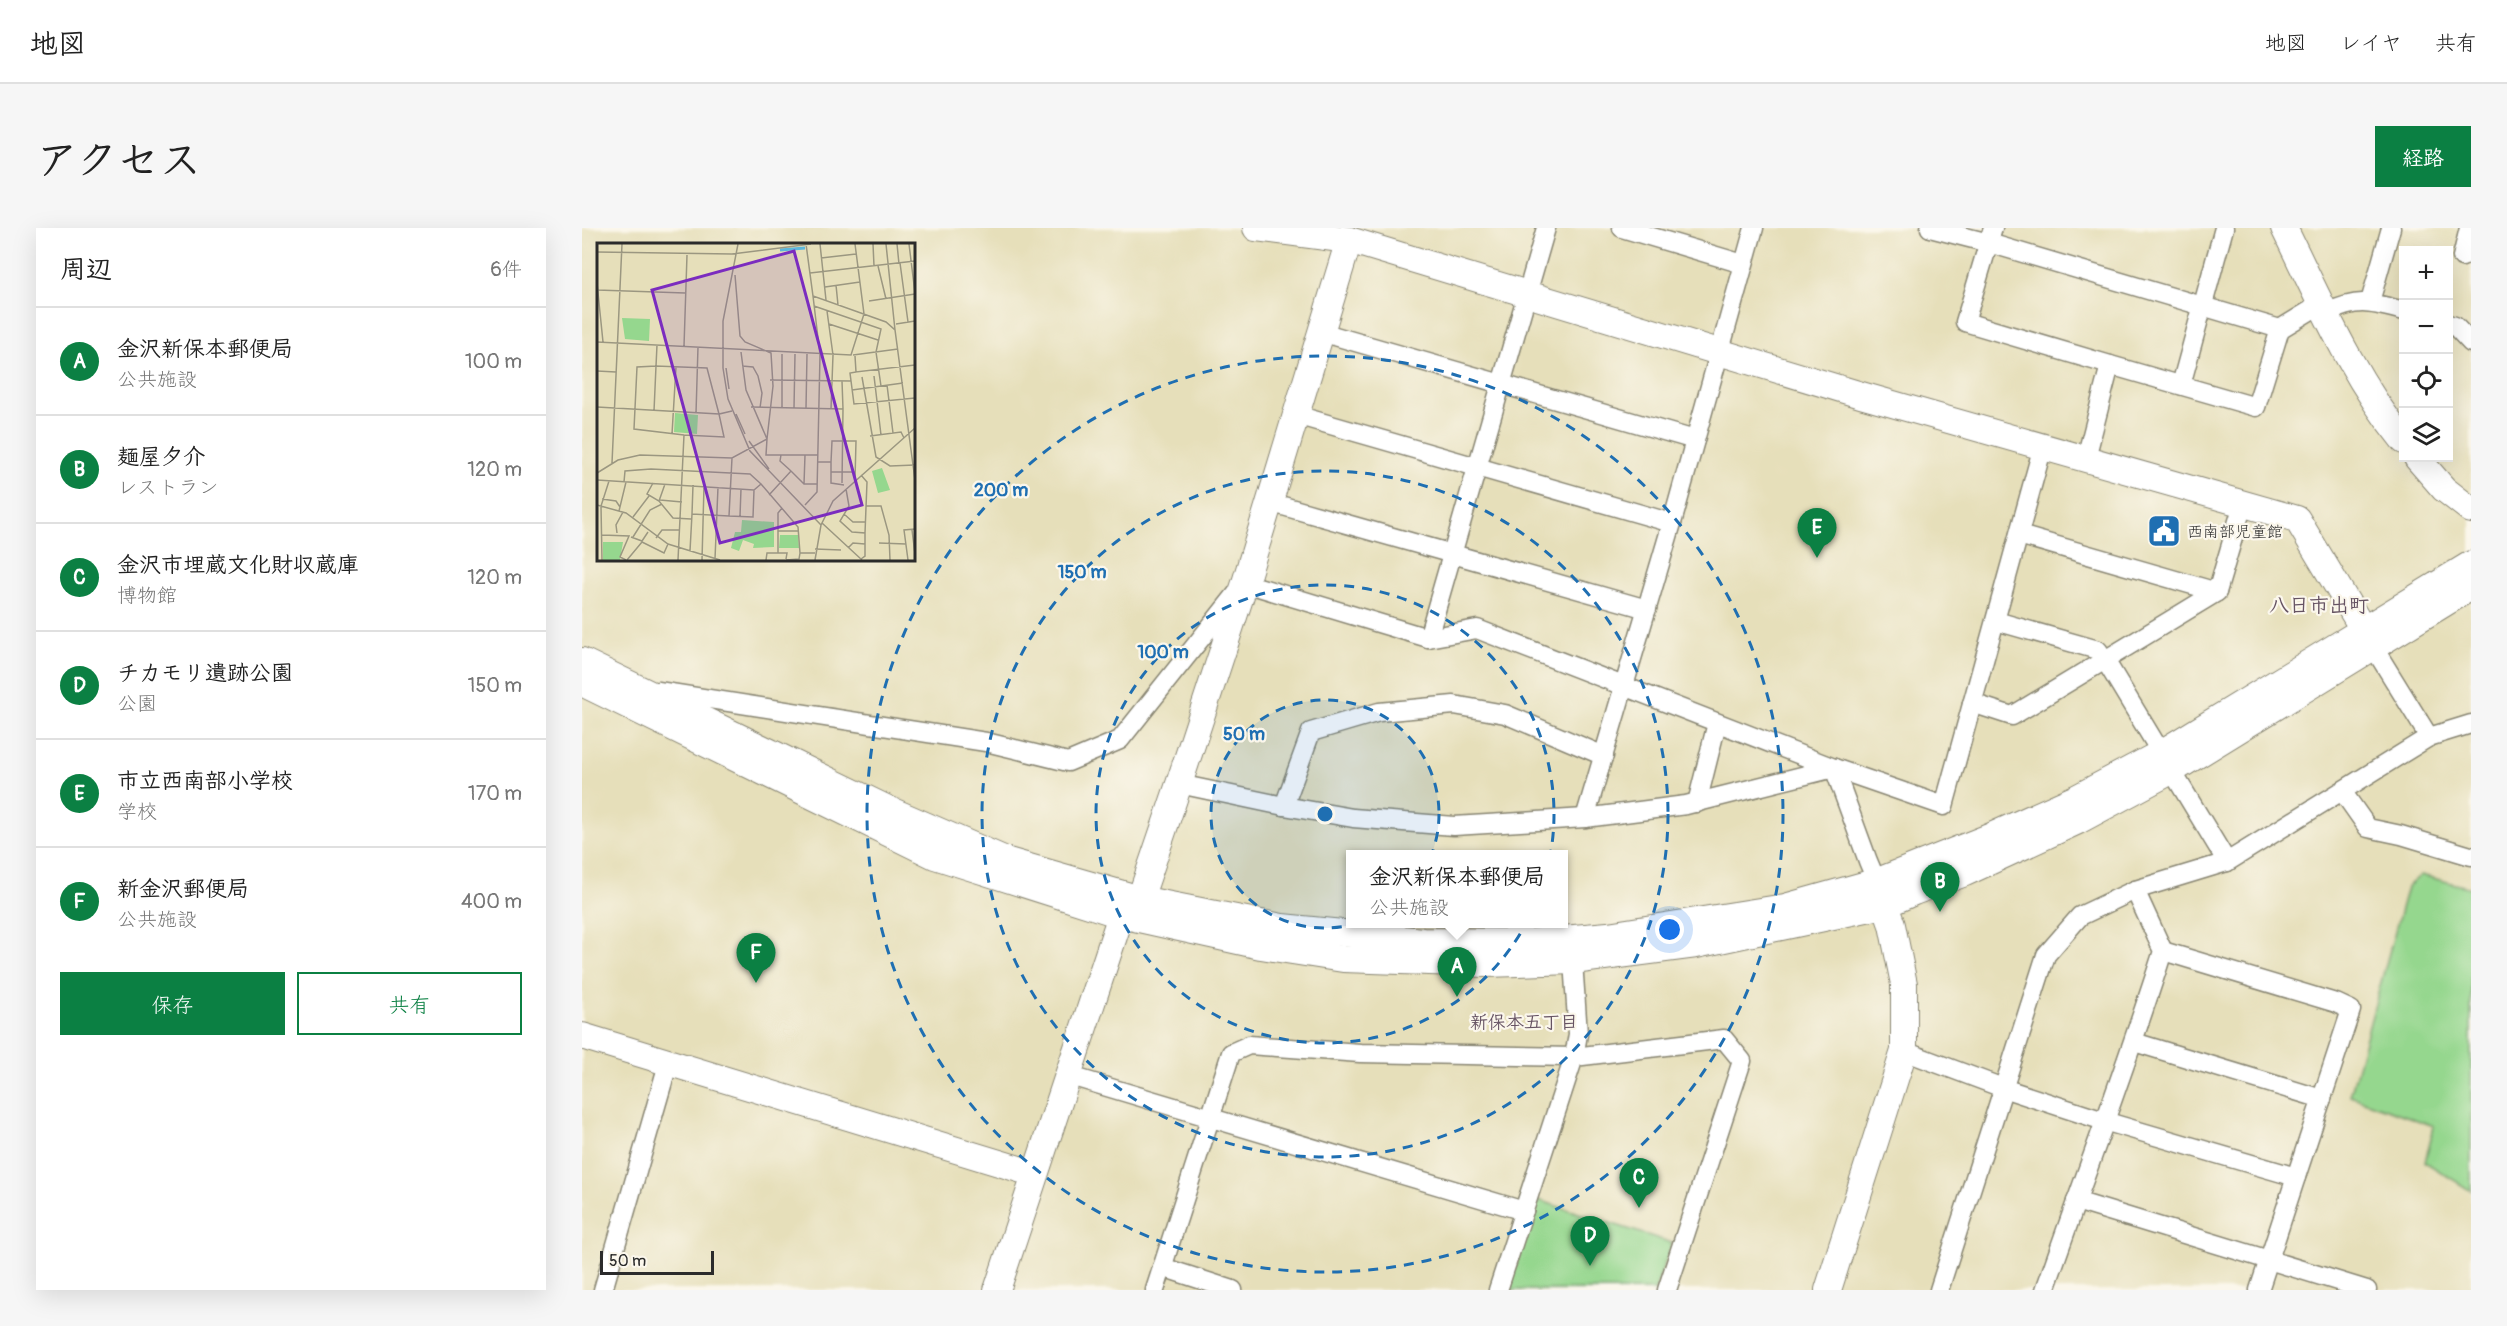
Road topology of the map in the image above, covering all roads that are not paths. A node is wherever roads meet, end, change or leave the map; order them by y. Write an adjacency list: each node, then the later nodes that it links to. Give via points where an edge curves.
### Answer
1 (1256, 228): 10 (street)
2 (1546, 228): 14 (street)
3 (1622, 228): 13 (street)
4 (1754, 228): 13 (street)
5 (1930, 228): 11 (street)
6 (2224, 228): 16 (street)
7 (2391, 228): 15 (street)
8 (2469, 228): 12 (street)
9 (2282, 229): 17 (street)
10 (1350, 234): 14 (street); 21 (street)
11 (1991, 236): 16 (street); 24 (street, via 1965,322)
12 (2462, 256)
13 (1743, 264): 23 (street)
14 (1527, 295): 23 (street); 25 (street)
15 (2370, 302): 17 (street); 18 (street)
16 (2203, 305): 20 (street); 26 (street)
17 (2323, 308): 20 (street); 28 (street, via 2365,388)
18 (2399, 310)
19 (2453, 325): 22 (street)
20 (2280, 329): 26 (street, via 2256,407)
21 (1321, 332): 25 (street); 27 (street)
22 (2471, 343)
23 (1719, 352): 29 (street); 30 (street)
24 (2110, 365): 26 (street); 31 (street)
25 (1502, 383): 29 (street); 33 (street)
26 (2181, 385)
27 (1296, 415): 33 (street); 34 (street)
28 (2399, 435)
29 (1695, 440): 37 (street)
30 (2043, 446): 31 (street); 38 (street)
31 (2085, 458): 35 (street)
32 (2420, 462): 36 (street, via 2444,489)
33 (1477, 469): 37 (street); 39 (street)
34 (1269, 502): 39 (street); 41 (street)
35 (2243, 504): 43 (street); 47 (street, via 2296,519)
36 (2471, 510)
37 (1672, 523): 44 (street)
38 (2019, 535): 43 (street); 45 (street)
39 (1453, 554): 44 (street); 46 (street)
40 (2471, 564): 47 (street)
41 (1245, 583): 46 (street); 52 (street, via 1120,740 1068,762 986,742); 60 (street)
42 (2471, 587): 47 (street)
43 (2217, 592): 48 (street)
44 (1647, 609): 51 (street)
45 (1996, 621): 48 (street, via 2098,650); 53 (street)
46 (1428, 638): 51 (street, via 1477,629)
47 (2369, 639): 56 (street); 58 (street)
48 (2105, 660): 53 (street, via 2012,716); 58 (street)
49 (582, 661): 52 (street)
50 (582, 683): 69 (street, via 935,856)
51 (1624, 687): 54 (street); 57 (street)
52 (635, 688): 69 (street, via 888,809 1008,861)
53 (1972, 704): 59 (street, via 1944,806)
54 (1717, 723): 59 (street); 62 (street)
55 (2471, 724): 56 (street)
56 (2429, 737): 61 (street)
57 (1604, 756): 63 (street, via 1505,714 1454,705 1379,712 1311,732); 64 (street)
58 (2167, 761): 66 (street); 68 (street, via 2078,821 1965,873 1914,891)
59 (1834, 768): 62 (street); 68 (street)
60 (1179, 784): 63 (street); 69 (street)
61 (2342, 791): 65 (street, via 2368,828); 66 (street)
62 (1697, 803): 64 (street)
63 (1284, 807): 64 (street, via 1353,818 1454,826)
64 (1585, 818)
65 (2471, 856)
66 (2228, 862): 67 (street)
67 (2134, 890): 70 (street); 78 (street, via 2080,916 2046,955)
68 (1882, 893): 69 (street, via 1608,935 1529,942 1422,941); 71 (street, via 1696,945); 74 (street, via 1904,984)
69 (1130, 907): 71 (street, via 1261,946 1343,959 1487,964); 77 (street)
70 (2163, 951): 73 (street); 79 (street, via 2351,1010)
71 (1573, 961): 75 (street, via 1578,1034)
72 (582, 1036): 76 (street)
73 (2134, 1042): 79 (street); 81 (street)
74 (1904, 1051): 78 (street); 94 (street)
75 (1574, 1057): 80 (street, via 1360,1053 1249,1044 1231,1053); 85 (street); 93 (street, via 1724,1039 1742,1061)
76 (668, 1064): 82 (street); 88 (street)
77 (1067, 1075): 80 (street); 82 (street)
78 (2003, 1088): 81 (street); 95 (street)
79 (2322, 1099): 83 (street)
80 (1210, 1118): 85 (street); 87 (street)
81 (2104, 1121): 83 (street); 84 (street)
82 (1035, 1174): 89 (street)
83 (2296, 1177): 86 (street)
84 (2076, 1201): 86 (street); 96 (street)
85 (1524, 1211): 92 (street)
86 (2269, 1259): 97 (street); 98 (street)
87 (1162, 1267): 90 (street); 91 (street)
88 (603, 1290)
89 (997, 1290)
90 (1155, 1290)
91 (1233, 1290)
92 (1498, 1290)
93 (1667, 1290)
94 (1828, 1290)
95 (1939, 1290)
96 (2045, 1290)
97 (2259, 1290)
98 (2367, 1290)

